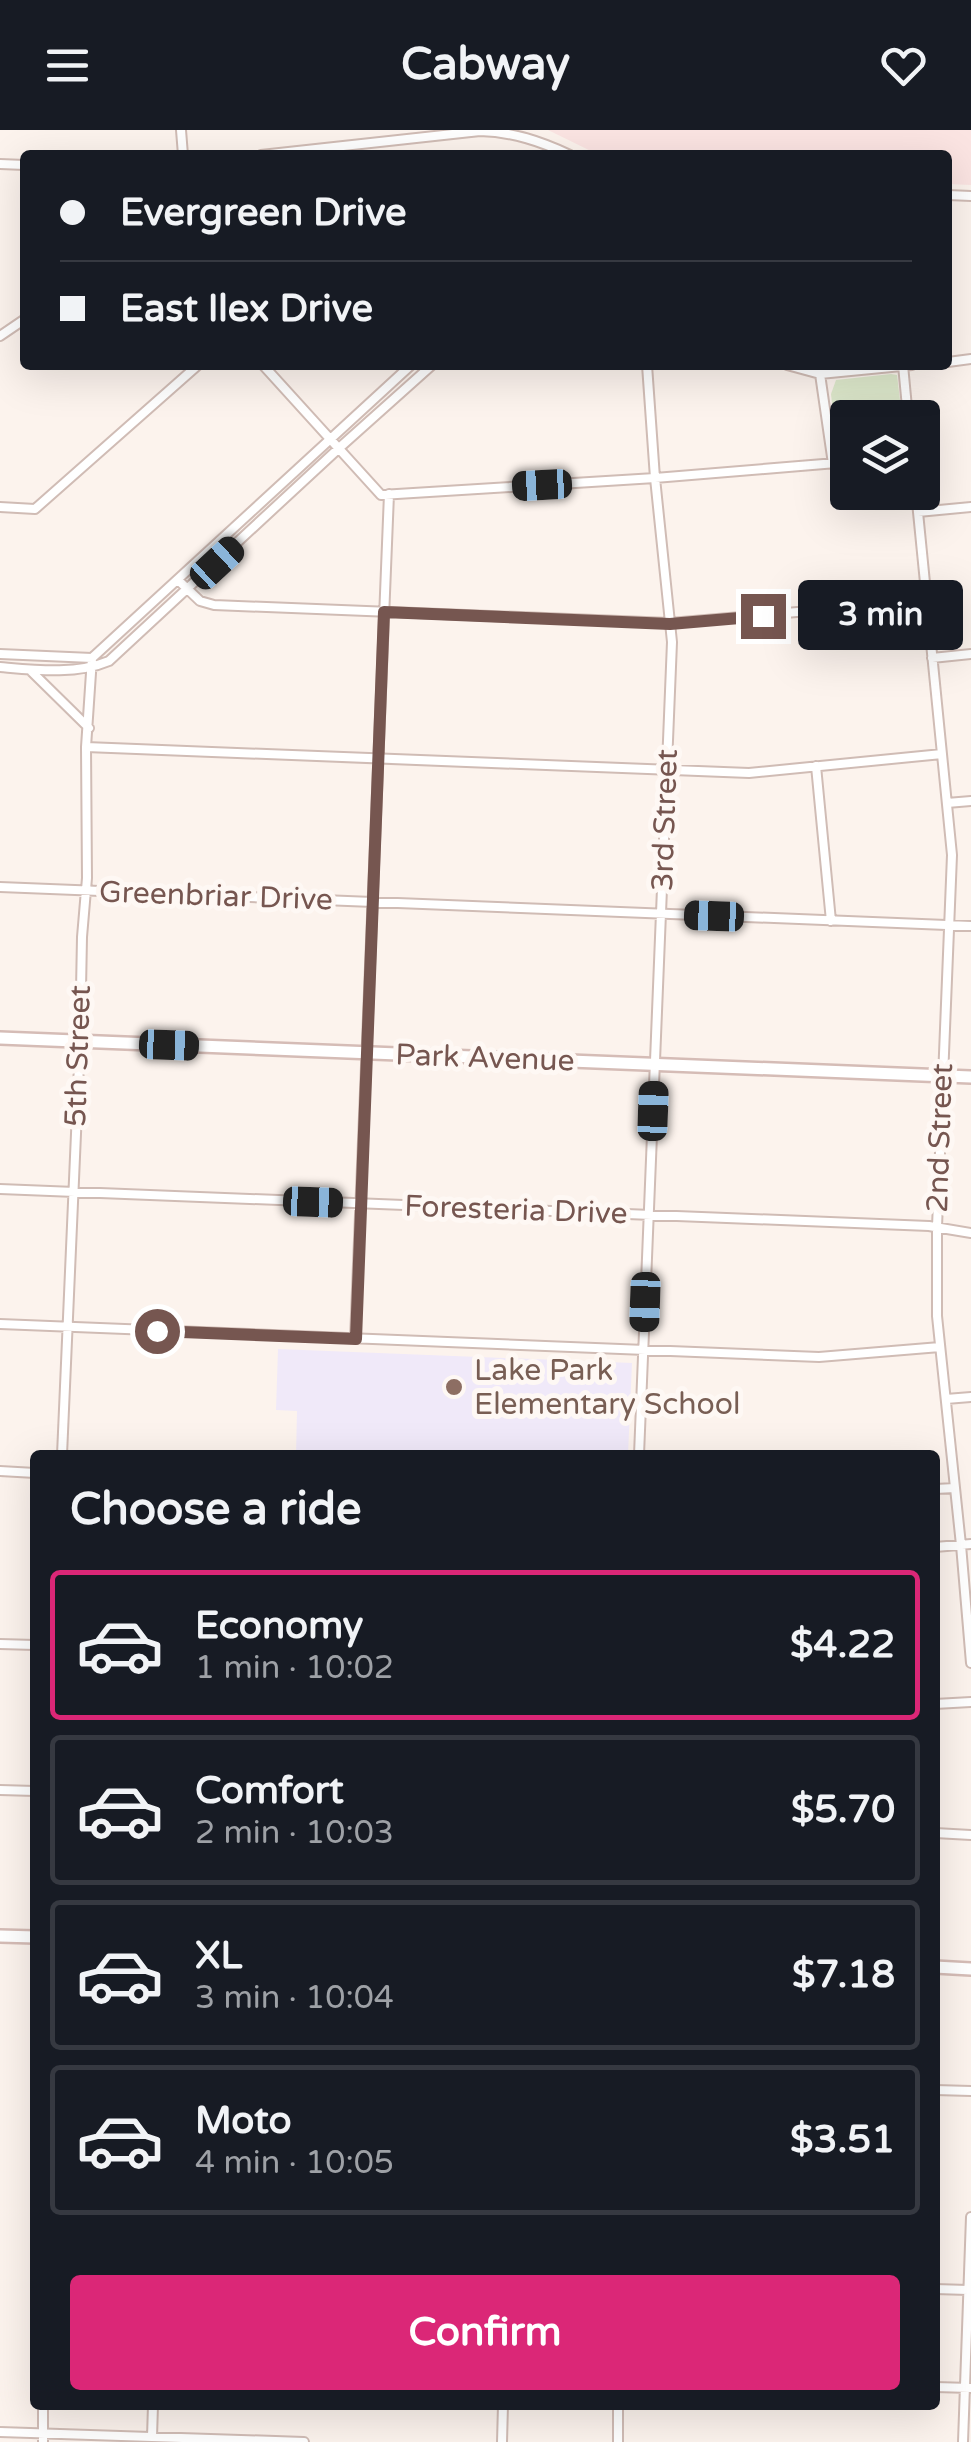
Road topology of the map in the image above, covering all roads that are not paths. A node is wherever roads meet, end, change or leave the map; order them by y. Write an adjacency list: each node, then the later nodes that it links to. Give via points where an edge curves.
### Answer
1 (360, 143): 2 (street); 3 (street); 4 (street, via 494,132)
2 (303, 150)
3 (361, 150)
4 (559, 150)
5 (192, 370): 21 (street, via 35,509)
6 (268, 370): 15 (street)
7 (405, 370): 15 (street)
8 (426, 370): 17 (street)
9 (648, 370): 19 (street, 3rd Street)
10 (805, 370): 13 (street)
11 (857, 370): 13 (street)
12 (903, 370): 14 (street)
13 (820, 374): 16 (street)
14 (906, 400)
15 (329, 438): 17 (street); 24 (street)
16 (830, 443)
17 (338, 449): 20 (street, via 380,495); 25 (street)
18 (830, 464): 19 (street)
19 (656, 478): 20 (street); 28 (street, 3rd Street)
20 (389, 494): 27 (street)
21 (0, 507)
22 (971, 507): 23 (street)
23 (918, 512): 26 (street, 2nd Street)
24 (178, 580): 25 (street); 31 (street)
25 (188, 590): 27 (street, via 214,605); 34 (street, via 109,662)
26 (926, 601): 28 (street); 32 (street, 2nd Street)
27 (384, 612): 28 (street); 39 (street)
28 (670, 624): 41 (street, 3rd Street)
29 (0, 654): 31 (street)
30 (971, 654): 32 (street)
31 (92, 658): 34 (street, 5th Street)
32 (932, 658): 38 (street, 2nd Street)
33 (0, 668): 35 (street)
34 (91, 669): 35 (street); 36 (street, 5th Street)
35 (30, 670): 36 (street)
36 (89, 728): 37 (street, 5th Street)
37 (86, 746): 39 (street); 45 (street, 5th Street)
38 (942, 754): 40 (street); 43 (street, 2nd Street)
39 (378, 758): 41 (street); 46 (street)
40 (816, 766): 41 (street, via 749,773); 48 (street)
41 (666, 770): 47 (street, 3rd Street)
42 (971, 801): 43 (street)
43 (947, 804): 49 (street, 2nd Street)
44 (0, 887): 45 (street, Greenbriar Drive)
45 (85, 890): 46 (street, Greenbriar Drive); 52 (street, 5th Street)
46 (373, 902): 47 (street, Greenbriar Drive); 53 (street)
47 (661, 914): 48 (street, Greenbriar Drive); 54 (street, 3rd Street)
48 (831, 920): 49 (street, Greenbriar Drive)
49 (949, 925): 50 (street, Greenbriar Drive); 55 (street, 2nd Street)
50 (971, 926)
51 (0, 1038): 52 (street, Park Avenue)
52 (80, 1042): 53 (street, Park Avenue); 58 (street, 5th Street)
53 (367, 1053): 54 (street, Park Avenue); 59 (street)
54 (655, 1064): 55 (street, Park Avenue); 60 (street, 3rd Street)
55 (943, 1076): 56 (street, Park Avenue); 61 (street, 2nd Street)
56 (971, 1077)
57 (0, 1189): 58 (street, Foresteria Drive)
58 (73, 1192): 59 (street, Foresteria Drive); 64 (street, 5th Street)
59 (361, 1203): 60 (street, Foresteria Drive); 65 (street)
60 (649, 1215): 61 (street, Foresteria Drive); 67 (street, 3rd Street)
61 (937, 1227): 62 (street, Foresteria Drive); 66 (street, 2nd Street)
62 (971, 1232)
63 (0, 1324): 64 (street)
64 (68, 1327): 65 (street); 70 (street, 5th Street)
65 (356, 1339): 67 (street)
66 (940, 1347): 67 (street, via 819,1357); 69 (street, 2nd Street)
67 (644, 1350): 71 (street, 3rd Street)
68 (971, 1397): 69 (street)
69 (946, 1399): 74 (street, 2nd Street)
70 (62, 1450)
71 (639, 1450)
72 (0, 1471): 73 (street)
73 (30, 1472)
74 (955, 1488): 75 (street); 76 (street, 2nd Street)
75 (940, 1489)
76 (966, 1544): 77 (street); 80 (street, 2nd Street)
77 (940, 1547)
78 (0, 1644): 79 (street)
79 (30, 1645)
80 (971, 1664)
81 (971, 1702): 82 (street)
82 (940, 1704)
83 (0, 1790): 84 (street)
84 (30, 1792)
85 (940, 1833): 86 (street)
86 (971, 1835)
87 (0, 1936): 88 (street)
88 (30, 1938)
89 (940, 1967): 90 (street)
90 (971, 1968)
91 (940, 2090): 92 (street)
92 (971, 2091)
93 (971, 2217): 95 (street)
94 (940, 2289): 95 (street)
95 (968, 2290): 97 (street)
96 (940, 2387): 97 (street)
97 (968, 2388): 108 (street)
98 (44, 2410): 104 (street)
99 (153, 2410): 103 (street)
100 (503, 2410): 106 (street)
101 (618, 2410): 107 (street)
102 (0, 2432): 104 (street)
103 (152, 2437): 104 (street); 105 (street)
104 (43, 2438)
105 (304, 2442)
106 (502, 2442)
107 (618, 2442)
108 (963, 2442)

